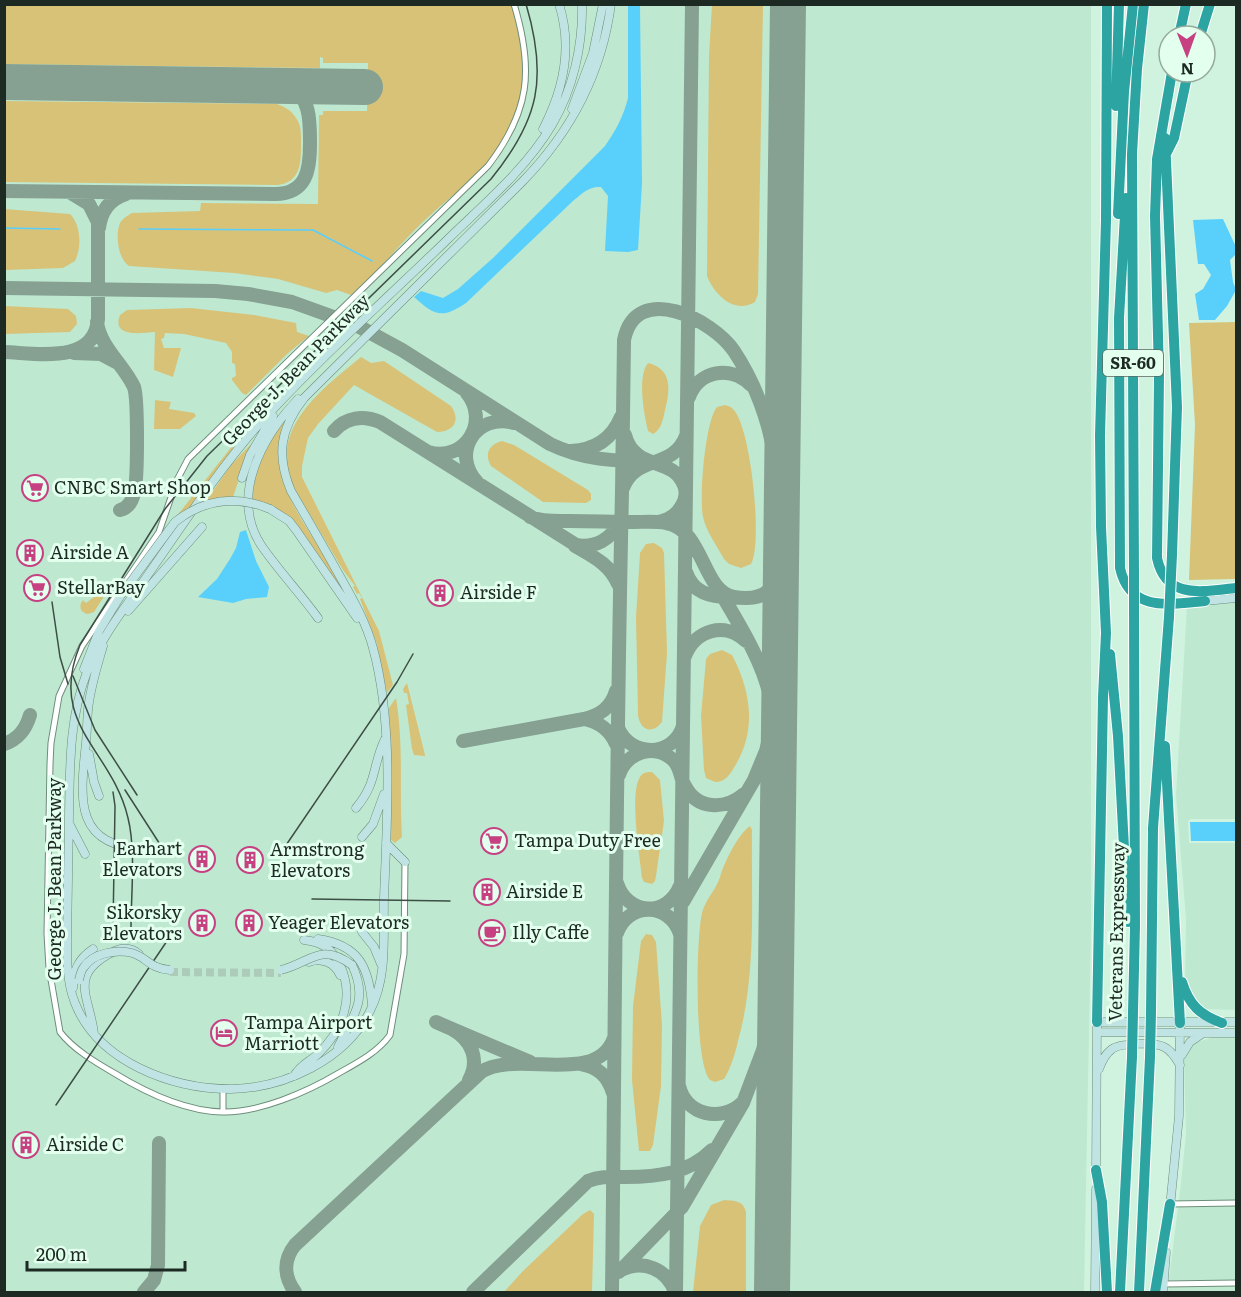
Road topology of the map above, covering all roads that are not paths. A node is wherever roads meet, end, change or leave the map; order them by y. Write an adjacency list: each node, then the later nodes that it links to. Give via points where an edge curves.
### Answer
1 (514, 4): 70 (street, via 525,45 525,89 521,109 502,147 480,174 188,459 159,532 82,646 62,689 51,743 47,934 60,1032 78,1049 133,1084 186,1106)
2 (559, 4): 20 (street, via 566,40 564,77 548,120)
3 (582, 4): 20 (street, George J. Bean Parkway, via 576,64 562,106 541,141)
4 (603, 4): 17 (street, via 583,84)
5 (611, 4): 17 (street, George J. Bean Parkway, via 588,87)
6 (1107, 4): 21 (highway)
7 (1119, 4): 21 (highway)
8 (1133, 4): 22 (highway, via 1121,137)
9 (1144, 4): 18 (highway, SR-60 / SR-60)
10 (1186, 4): 12 (highway)
11 (1210, 4): 13 (highway)
12 (1182, 24)
13 (1204, 24)
14 (1170, 84): 16 (highway, SR-60 / SR-60)
15 (1185, 84): 19 (highway, via 1174,138)
16 (1168, 94): 19 (highway, SR-60 / SR-60); 28 (highway, via 1157,159 1155,216 1159,375 1157,558 1166,578 1179,588 1197,592)
17 (555, 145): 23 (street, George J. Bean Parkway, via 391,314)
18 (1132, 153): 22 (highway, via 1124,215); 27 (highway, SR-60 / SR-60)
19 (1166, 155): 32 (highway, SR-60 / SR-60, bridge, via 1177,408)
20 (511, 178): 24 (street, George J. Bean Parkway)
21 (1106, 220): 34 (highway, via 1100,436)
22 (1119, 318): 30 (highway, via 1122,574 1135,594 1151,603)
23 (322, 379): 31 (street, via 275,425 255,462 249,493 251,521 261,544); 35 (street, George J. Bean Parkway, via 290,420 284,433 282,461 291,491)
24 (288, 396): 25 (street, via 261,435); 33 (street, George J. Bean Parkway, via 218,475)
25 (242, 478)
26 (202, 527): 33 (street)
27 (1134, 572): 52 (highway, Veterans Expressway, bridge)
28 (1236, 588)
29 (1236, 598): 30 (street)
30 (1205, 601)
31 (318, 618)
32 (1168, 618): 37 (highway, Veterans Expressway)
33 (109, 631): 36 (street, George J. Bean Parkway, via 90,666); 38 (street, via 91,691)
34 (1106, 633): 52 (highway, via 1114,688); 60 (highway)
35 (368, 634): 36 (street, bridge, via 289,521 250,502 228,500 201,506 175,522 108,614 90,649); 39 (street, George J. Bean Parkway, via 382,692)
36 (75, 709): 43 (street, George J. Bean Parkway)
37 (1161, 726): 53 (highway); 74 (highway, Veterans Expressway, bridge, via 1153,828 1150,1057)
38 (87, 737): 41 (street); 46 (street, via 82,796 92,827 110,841)
39 (386, 738): 40 (street, George J. Bean Parkway); 42 (street, via 370,789)
40 (386, 786): 44 (street, via 373,824); 45 (street, George J. Bean Parkway)
41 (99, 796)
42 (356, 808)
43 (69, 824): 47 (street); 54 (street, George J. Bean Parkway, via 68,969)
44 (362, 837)
45 (386, 843): 48 (street); 51 (street, George J. Bean Parkway)
46 (148, 849)
47 (85, 854)
48 (405, 862): 70 (street, via 402,968 393,1026 384,1042 308,1089 252,1109)
49 (362, 932): 51 (street)
50 (93, 949): 54 (street, via 74,971)
51 (383, 968): 55 (street, George J. Bean Parkway)
52 (1133, 968): 79 (highway, Veterans Expressway, bridge)
53 (1178, 970): 59 (highway, via 1193,1007); 61 (highway)
54 (75, 1004): 57 (street, George J. Bean Parkway)
55 (372, 1008): 56 (street, via 368,976 353,952 329,941 304,939 324,945 338,960 348,993); 65 (street, George J. Bean Parkway)
56 (343, 1016): 65 (street, bridge, via 344,987 338,970 330,963 312,960 281,972 324,953 338,955 352,965 358,978 359,1005); 68 (street, via 329,1042)
57 (82, 1018): 64 (street, George J. Bean Parkway); 64 (street, bridge, via 79,980 83,967 93,958 119,952 134,953 157,969 170,971 152,969 137,952 132,949 117,949 97,962 88,973 84,992)
58 (1236, 1022): 59 (street)
59 (1222, 1023): 61 (street)
60 (1097, 1027): 61 (street); 67 (street)
61 (1180, 1028): 62 (street); 66 (street)
62 (1203, 1033): 63 (street); 66 (street, via 1188,1044)
63 (1236, 1033)
64 (94, 1034): 69 (street, George J. Bean Parkway, via 143,1070 193,1085)
65 (336, 1051): 68 (street, George J. Bean Parkway)
66 (1180, 1063): 67 (street, via 1162,1046 1121,1045 1106,1054); 73 (street)
67 (1097, 1075): 71 (street)
68 (294, 1076): 69 (street, George J. Bean Parkway, via 256,1086)
69 (223, 1088): 70 (street)
70 (223, 1112)
71 (1096, 1170): 77 (street); 78 (highway, via 1102,1202)
72 (1236, 1203): 73 (street)
73 (1170, 1204): 76 (street); 82 (highway)
74 (1140, 1264): 80 (highway); 81 (highway, Veterans Expressway)
75 (1236, 1283): 76 (street)
76 (1164, 1284): 83 (street)
77 (1095, 1293)
78 (1107, 1293)
79 (1120, 1293)
80 (1134, 1293)
81 (1139, 1293)
82 (1155, 1293)
83 (1162, 1293)

